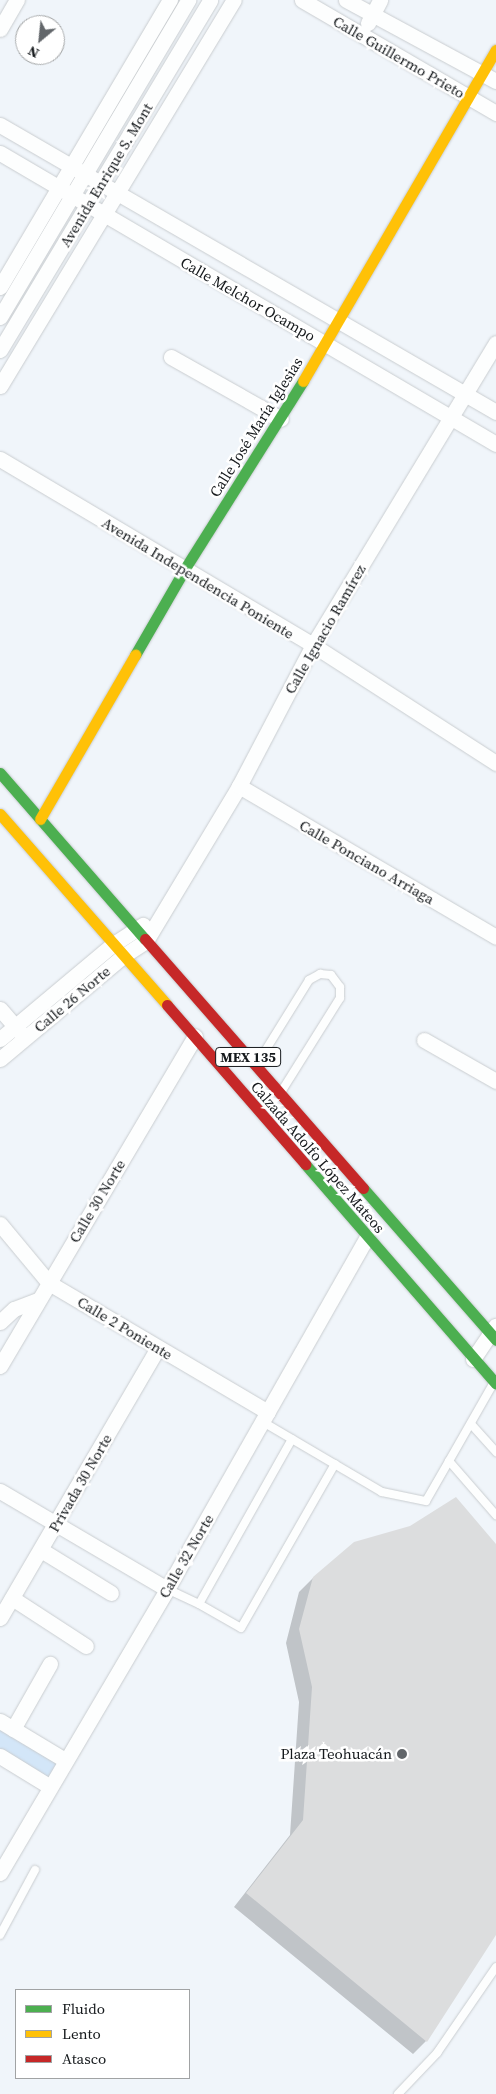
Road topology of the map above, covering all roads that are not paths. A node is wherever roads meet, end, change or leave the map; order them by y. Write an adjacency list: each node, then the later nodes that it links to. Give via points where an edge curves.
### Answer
1 (17, 0): 10 (street)
2 (170, 0): 19 (street)
3 (188, 0): 20 (street, Avenida Enrique S. Mont)
4 (210, 0): 21 (street, Avenida Enrique S. Mont)
5 (234, 0): 23 (street)
6 (302, 0): 11 (street, Calle Guillermo Prieto)
7 (346, 0): 9 (street, Calle Guillermo Prieto)
8 (380, 0): 9 (street)
9 (371, 14): 11 (street); 13 (street, Calle Guillermo Prieto)
10 (0, 29)
11 (363, 36): 15 (street, Calle Guillermo Prieto)
12 (496, 50): 13 (main road, Calle José María Iglesias)
13 (482, 73): 14 (street, Calle Guillermo Prieto); 15 (main road, Calle José María Iglesias)
14 (496, 82)
15 (468, 97): 16 (street, Calle Guillermo Prieto); 28 (main road, Calle José María Iglesias)
16 (496, 113)
17 (0, 125): 19 (street, Calle Melchor Ocampo)
18 (0, 152): 22 (street, Calle Melchor Ocampo)
19 (72, 166): 20 (street, Calle Melchor Ocampo); 22 (street)
20 (86, 174): 21 (street, Calle Melchor Ocampo); 22 (street, Avenida Enrique S. Mont)
21 (101, 183): 23 (street, Calle Melchor Ocampo); 24 (street, Avenida Enrique S. Mont)
22 (67, 192): 24 (street, Calle Melchor Ocampo); 26 (street); 27 (street, Avenida Enrique S. Mont)
23 (118, 193): 25 (street); 28 (street, Calle Melchor Ocampo)
24 (89, 205): 25 (street, Calle Melchor Ocampo); 31 (street, Avenida Enrique S. Mont)
25 (106, 215): 30 (street, Calle Melchor Ocampo); 33 (street)
26 (0, 287)
27 (0, 317)
28 (338, 321): 30 (main road, Calle José María Iglesias); 34 (street, Calle Melchor Ocampo)
29 (496, 343): 34 (street, Calle Ignacio Ramírez)
30 (325, 344): 36 (street, Calle Melchor Ocampo); 37 (main road, Calle José María Iglesias)
31 (0, 350)
32 (171, 357): 37 (street)
33 (0, 386)
34 (466, 395): 35 (street, Calle Melchor Ocampo); 36 (street, Calle Ignacio Ramírez)
35 (496, 412)
36 (453, 417): 38 (street, Calle Melchor Ocampo); 41 (street, Calle Ignacio Ramírez)
37 (281, 419): 40 (main road, Calle José María Iglesias)
38 (496, 444)
39 (0, 458): 40 (street, Avenida Independencia Poniente)
40 (184, 570): 41 (street, Avenida Independencia Poniente); 46 (main road, Calle José María Iglesias)
41 (313, 645): 42 (street, Avenida Independencia Poniente); 44 (street, Calle Ignacio Ramírez)
42 (495, 762)
43 (0, 773): 46 (main road, Calzada Adolfo López Mateos / MEX 135)
44 (239, 786): 47 (street, Calle Ignacio Ramírez); 49 (street, Calle Ponciano Arriaga)
45 (0, 814): 51 (main road, Calzada Adolfo López Mateos / MEX 135)
46 (40, 819): 48 (main road, Calzada Adolfo López Mateos / MEX 135)
47 (160, 918): 48 (street); 50 (street, Calle Ignacio Ramírez)
48 (136, 928): 50 (main road, Calzada Adolfo López Mateos / MEX 135); 51 (street, Calle 26 Norte)
49 (496, 937)
50 (146, 941): 52 (street, Calle 26 Norte); 60 (main road, Calzada Adolfo López Mateos / MEX 135)
51 (112, 944): 52 (main road, Calzada Adolfo López Mateos / MEX 135); 54 (street, Calle 26 Norte)
52 (123, 956): 55 (main road, Calzada Adolfo López Mateos / MEX 135); 56 (street, Calle 26 Norte)
53 (0, 1009): 54 (street)
54 (15, 1026): 56 (street); 57 (street, Calle 26 Norte)
55 (195, 1036): 64 (main road, Calzada Adolfo López Mateos / MEX 135); 65 (street, Calle 30 Norte)
56 (25, 1038): 59 (street, Calle 26 Norte)
57 (0, 1039)
58 (424, 1040): 61 (street)
59 (0, 1059)
60 (256, 1066): 62 (main road, Calzada Adolfo López Mateos / MEX 135); 62 (lane, via 309,980 320,974 331,974 340,987 340,998)
61 (496, 1081)
62 (280, 1094): 68 (main road, Calzada Adolfo López Mateos / MEX 135)
63 (0, 1224): 65 (street, Calle 2 Poniente)
64 (367, 1237): 70 (main road, Calzada Adolfo López Mateos / MEX 135); 73 (street, Calle 32 Norte)
65 (49, 1282): 66 (street, Calle 30 Norte); 69 (street, Calle 2 Poniente)
66 (38, 1300): 67 (street, via 14,1309); 71 (street, Calle 30 Norte)
67 (0, 1322)
68 (494, 1333): 70 (street)
69 (158, 1348): 73 (street, Calle 2 Poniente); 81 (street, Privada 30 Norte)
70 (473, 1359): 72 (main road, Calzada Adolfo López Mateos / MEX 135)
71 (0, 1366)
72 (496, 1382): 74 (lane)
73 (265, 1417): 75 (lane); 83 (street, Calle 32 Norte)
74 (471, 1424): 76 (lane); 77 (lane)
75 (292, 1439): 78 (lane); 86 (lane)
76 (496, 1452)
77 (449, 1461): 78 (lane, via 426,1501 382,1492); 80 (lane)
78 (335, 1464): 86 (lane, via 241,1628)
79 (0, 1491): 81 (street)
80 (496, 1515)
81 (56, 1524): 82 (street, Privada 30 Norte); 83 (street)
82 (41, 1550): 84 (street); 85 (street, Privada 30 Norte)
83 (167, 1589): 86 (lane); 92 (street, Calle 32 Norte)
84 (112, 1593)
85 (12, 1598): 87 (street, Privada 30 Norte); 88 (street)
86 (199, 1604)
87 (0, 1618)
88 (86, 1646)
89 (50, 1664): 90 (street)
90 (6, 1725): 92 (street)
91 (0, 1756): 93 (street)
92 (65, 1760): 93 (street, Calle 32 Norte)
93 (49, 1786): 95 (street, Calle 32 Norte)
94 (35, 1870): 96 (lane)
95 (0, 1873)
96 (0, 1935)
97 (496, 1967): 98 (lane, via 437,2052)
98 (398, 2094)

